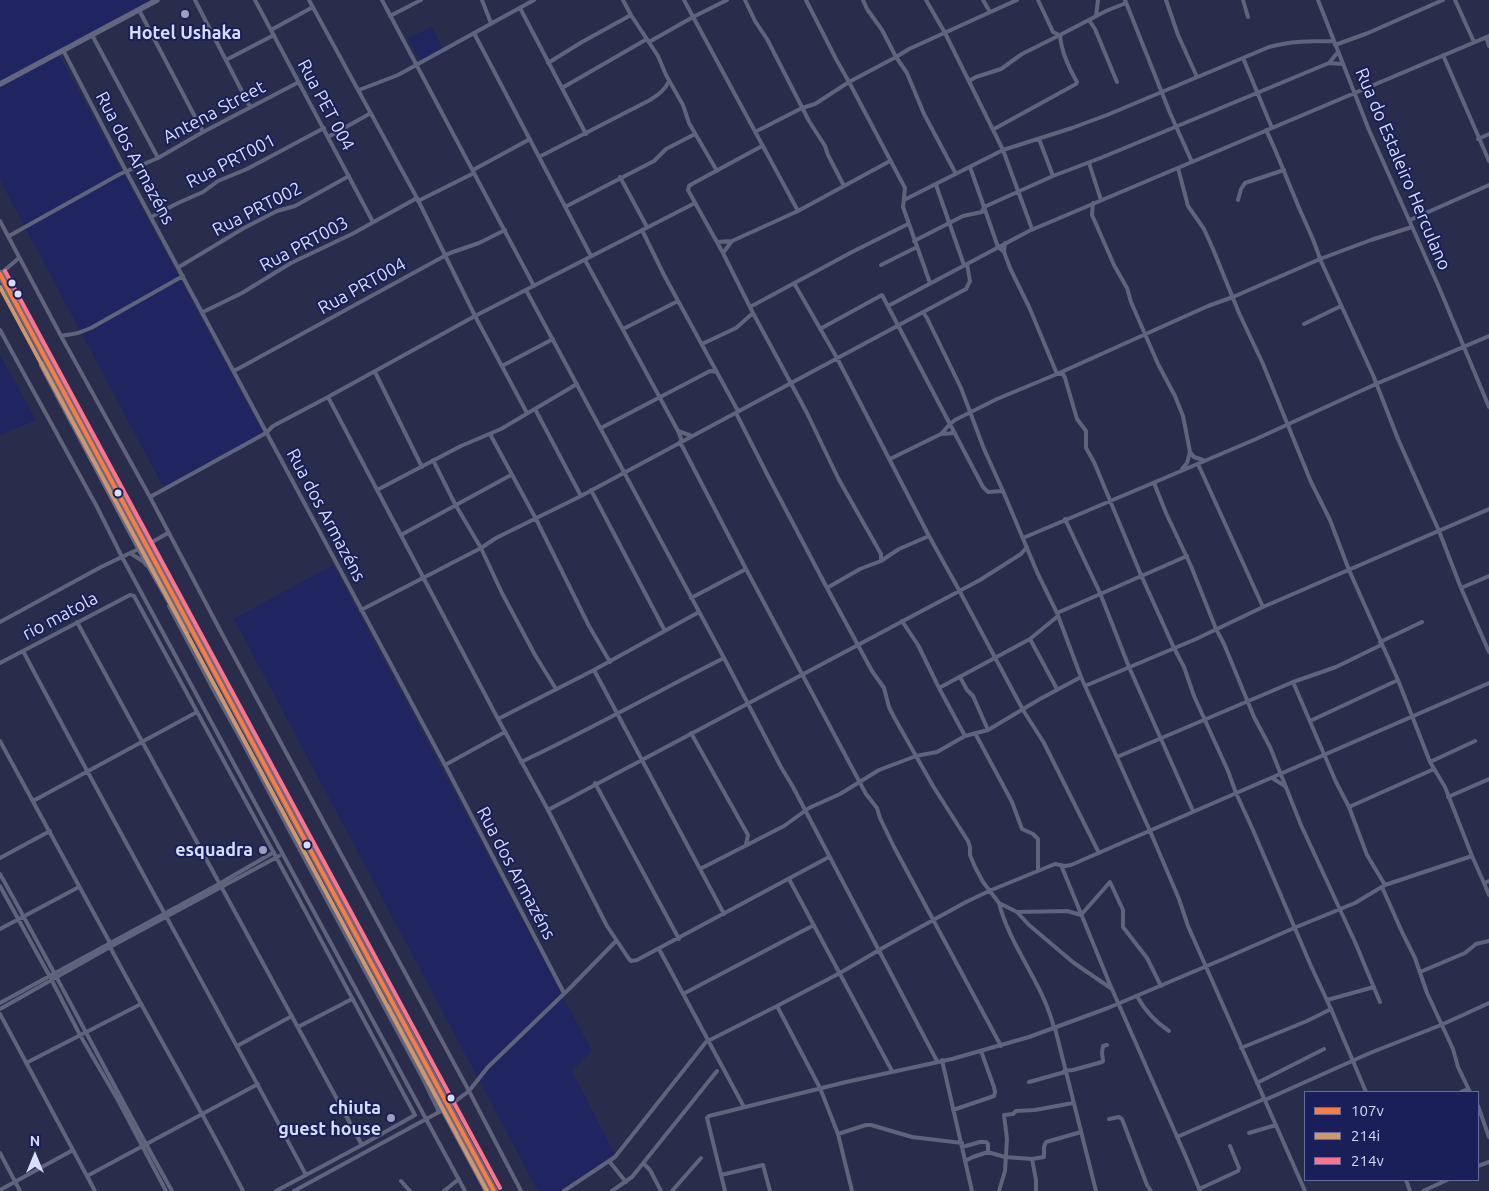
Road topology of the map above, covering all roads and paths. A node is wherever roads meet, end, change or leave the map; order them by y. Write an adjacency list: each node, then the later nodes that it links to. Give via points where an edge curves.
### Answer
1 (157, 0): 28 (street)
2 (195, 0): 55 (street)
3 (256, 0): 37 (street, Rua PET 004)
4 (309, 0): 26 (street)
5 (382, 0): 31 (street)
6 (421, 0): 31 (street)
7 (482, 0): 36 (street)
8 (534, 0): 27 (street)
9 (623, 0): 30 (street)
10 (684, 0): 33 (street)
11 (727, 0): 33 (street)
12 (745, 0): 75 (street)
13 (806, 0): 64 (street)
14 (863, 0): 53 (street)
15 (926, 0): 40 (street)
16 (983, 0): 29 (street)
17 (1017, 0): 29 (street)
18 (1038, 0): 38 (street)
19 (1098, 0): 32 (street)
20 (1166, 0): 60 (street)
21 (1243, 0): 34 (street)
22 (1318, 0): 48 (street, Rua do Estaleiro Herculano)
23 (1443, 0): 48 (street, via 1368,33)
24 (1455, 0): 47 (street)
25 (1125, 1): 32 (street); 71 (street)
26 (313, 7): 37 (street); 70 (street)
27 (520, 8): 36 (street); 56 (street)
28 (139, 10): 41 (street); 82 (street)
29 (990, 12): 40 (street)
30 (631, 15): 46 (street); 56 (street)
31 (390, 16): 58 (street)
32 (1096, 16): 35 (street)
33 (693, 17): 46 (street); 83 (street)
34 (1248, 17)
35 (1089, 20): 43 (street); 65 (street)
36 (491, 23): 39 (street)
37 (271, 30): 42 (street, Rua PET 004)
38 (1053, 32): 43 (street); 45 (street)
39 (474, 33): 58 (street); 89 (street)
40 (945, 33): 53 (street); 62 (street)
41 (92, 35): 50 (street); 95 (street)
42 (274, 35): 55 (street); 63 (street, Rua PET 004)
43 (1058, 36): 45 (street); 80 (street, via 1076,84)
44 (1487, 36): 47 (street); 49 (street)
45 (1051, 40): 62 (street, via 1027,51 1001,69)
46 (648, 41): 61 (street); 68 (street)
47 (1474, 42): 52 (street)
48 (1334, 43): 51 (street, Rua do Estaleiro Herculano); 54 (street, via 1279,44)
49 (1489, 46)
50 (63, 50): 66 (street); 104 (street, Rua dos Armazéns)
51 (1338, 52): 57 (street); 59 (street, Rua do Estaleiro Herculano)
52 (1442, 55): 73 (street); 88 (street)
53 (896, 57): 64 (street); 107 (street)
54 (1242, 58): 60 (street); 72 (street)
55 (226, 60): 74 (street)
56 (548, 63): 68 (street)
57 (1329, 63): 59 (street); 72 (street)
58 (416, 64): 70 (street, via 388,80); 105 (street)
59 (1343, 64): 73 (street, Rua do Estaleiro Herculano)
60 (1197, 77): 71 (street)
61 (669, 81): 67 (street); 69 (street)
62 (969, 81): 80 (street)
63 (299, 82): 74 (street, Antena Street); 78 (street, Rua PET 004)
64 (850, 82): 75 (street); 97 (street)
65 (1117, 82)
66 (0, 84)
67 (673, 86): 69 (street); 85 (street)
68 (562, 88): 84 (street)
69 (666, 88): 84 (street)
70 (359, 90): 76 (street)
71 (1161, 92): 77 (street); 90 (street)
72 (1257, 92): 77 (street); 79 (street)
73 (1354, 93): 79 (street); 127 (street, Rua do Estaleiro Herculano)
74 (250, 107): 82 (street, Antena Street)
75 (802, 108): 83 (street); 113 (street)
76 (371, 113): 87 (street); 115 (street)
77 (1176, 127): 99 (street); 100 (street)
78 (324, 128): 87 (street, Rua PET 004); 126 (street, Rua PRT001)
79 (1272, 128): 81 (street)
80 (994, 130): 91 (street)
81 (1266, 130): 99 (street); 103 (street)
82 (203, 132): 95 (street, Antena Street)
83 (755, 132): 92 (street)
84 (586, 134): 96 (street)
85 (695, 134): 106 (street); 110 (street, via 666,149 654,161)
86 (1489, 134): 88 (street)
87 (328, 137): 108 (street, Rua PET 004)
88 (1478, 138): 98 (street)
89 (530, 139): 96 (street); 105 (street, Rua PRT003)
90 (1039, 139): 93 (street); 109 (street)
91 (999, 141): 93 (street); 94 (street)
92 (762, 146): 106 (street); 124 (street)
93 (1013, 146): 94 (street)
94 (1003, 150): 101 (street); 114 (street)
95 (158, 158): 104 (street, Antena Street)
96 (539, 158): 121 (street)
97 (890, 161): 113 (street); 116 (street, via 905,188)
98 (1489, 161)
99 (1192, 162): 102 (street)
100 (1089, 163): 109 (street); 117 (street)
101 (970, 168): 107 (street); 122 (street)
102 (1178, 168): 117 (street); 161 (street, via 1188,206 1209,239)
103 (1284, 170): 118 (street, via 1245,183); 149 (street)
104 (126, 171): 126 (street, Rua dos Armazéns); 137 (street, Antena Street)
105 (473, 171): 115 (street, Rua PRT003); 135 (street)
106 (716, 171): 119 (street, via 688,188)
107 (956, 174): 111 (street)
108 (348, 176): 129 (street, Rua PET 004); 153 (street, Rua PRT002, via 295,206 249,226)
109 (1052, 176): 114 (street)
110 (620, 177): 121 (street); 133 (street)
111 (936, 185): 116 (street); 130 (street)
112 (1489, 185): 127 (street)
113 (844, 186): 124 (street)
114 (1018, 191): 122 (street); 134 (street)
115 (418, 200): 129 (street, Rua PRT003); 146 (street)
116 (904, 200): 131 (street)
117 (1101, 200): 120 (street)
118 (1238, 200)
119 (695, 203): 133 (street); 140 (street)
120 (1093, 203): 123 (street); 125 (street)
121 (565, 207): 147 (street)
122 (984, 207): 130 (street, via 982,212); 143 (street)
123 (1083, 207): 125 (street); 134 (street)
124 (798, 211): 138 (street)
125 (1092, 215): 177 (street)
126 (151, 217): 153 (street, Rua dos Armazéns)
127 (1410, 220): 132 (street, Rua do Estaleiro Herculano)
128 (0, 221): 137 (street)
129 (373, 222): 167 (street, Rua PRT003)
130 (949, 223): 139 (street); 151 (street)
131 (908, 224): 139 (street); 156 (street)
132 (1412, 227): 149 (street); 182 (street, Rua do Estaleiro Herculano)
133 (647, 228): 136 (street)
134 (1032, 229): 141 (street)
135 (505, 230): 146 (street, Rua PRT004); 159 (street)
136 (642, 230): 147 (street); 162 (street)
137 (9, 236): 148 (street)
138 (732, 241): 140 (street); 145 (street)
139 (914, 241): 142 (street)
140 (716, 242): 145 (street)
141 (1005, 244): 143 (street); 144 (street)
142 (917, 247): 152 (street); 157 (street)
143 (998, 247): 144 (street); 151 (street)
144 (1004, 252): 190 (street)
145 (723, 253): 165 (street)
146 (445, 256): 170 (street); 187 (street, Rua PRT004)
147 (592, 256): 150 (street)
148 (19, 258): 154 (street); 178 (street)
149 (1320, 259): 161 (street); 164 (street)
150 (585, 260): 159 (street); 176 (street)
151 (966, 264): 157 (street); 166 (street, via 970,281 968,287)
152 (881, 265)
153 (178, 267): 155 (street, Rua dos Armazéns)
154 (0, 274): 236 (highway)
155 (183, 276): 167 (street, Rua dos Armazéns); 178 (street, via 91,328)
156 (794, 283): 165 (street); 174 (street)
157 (930, 283): 163 (street)
158 (0, 284): 236 (highway)
159 (534, 286): 160 (street)
160 (526, 290): 170 (street); 180 (street)
161 (1233, 297): 177 (street); 202 (street)
162 (678, 302): 176 (street); 181 (street)
163 (888, 306): 173 (street); 174 (street, via 881,295)
164 (1341, 306): 172 (street); 193 (street)
165 (750, 308): 169 (street)
166 (930, 308): 168 (street); 171 (street)
167 (203, 312): 187 (street, Rua dos Armazéns)
168 (923, 312): 171 (street); 173 (street)
169 (753, 313): 181 (street, via 738,327); 191 (street)
170 (475, 316): 185 (street); 188 (street)
171 (927, 318): 200 (street)
172 (1304, 324)
173 (898, 326): 183 (street); 201 (street)
174 (820, 329): 183 (street)
175 (0, 330): 243 (street)
176 (624, 330): 195 (street)
177 (1146, 334): 190 (street); 211 (street, via 1181,411)
178 (61, 336): 225 (street)
179 (1489, 336): 182 (street)
180 (553, 339): 185 (street); 192 (street)
181 (702, 344): 184 (street)
182 (1463, 348): 193 (street); 196 (street, Rua do Estaleiro Herculano)
183 (837, 358): 191 (street); 212 (street)
184 (712, 364): 186 (street); 189 (street)
185 (502, 366): 199 (street)
186 (710, 371): 189 (street); 195 (street)
187 (234, 372): 205 (street, Rua dos Armazéns)
188 (374, 372): 194 (street); 216 (street)
189 (718, 372): 198 (street)
190 (1057, 374): 200 (street); 226 (street, via 1063,374 1065,378 1076,416 1086,431 1088,452)
191 (791, 383): 198 (street); 240 (street, via 838,478)
192 (577, 384): 197 (street); 203 (street)
193 (1376, 384): 202 (street); 231 (street)
194 (328, 397): 205 (street, via 273,426); 221 (street)
195 (660, 398): 203 (street); 204 (street)
196 (1489, 407)
197 (535, 409): 199 (street); 224 (street)
198 (737, 412): 209 (street); 252 (street)
199 (527, 413): 207 (street)
200 (970, 413): 201 (street); 223 (street)
201 (950, 424): 206 (street); 208 (street)
202 (1287, 425): 214 (street); 248 (street)
203 (601, 428): 217 (street)
204 (678, 431): 209 (street); 210 (street)
205 (266, 433): 225 (street); 258 (street, Rua dos Armazéns)
206 (955, 433): 208 (street); 223 (street, via 985,490 991,493)
207 (490, 434): 213 (street); 219 (street)
208 (941, 434): 212 (street)
209 (692, 436): 210 (street)
210 (681, 442): 217 (street); 247 (street)
211 (1190, 452): 214 (street); 218 (street, via 1187,463)
212 (890, 459): 234 (street)
213 (433, 460): 216 (street); 227 (street)
214 (1205, 460): 215 (street)
215 (1198, 464): 218 (street); 257 (street)
216 (422, 467): 221 (street)
217 (624, 472): 222 (street); 256 (street)
218 (1179, 472): 220 (street)
219 (511, 475): 227 (street); 229 (street)
220 (1154, 483): 226 (street); 242 (street)
221 (377, 490): 233 (street)
222 (591, 490): 224 (street); 266 (street)
223 (1003, 491): 235 (street)
224 (581, 496): 229 (street)
225 (150, 497): 232 (street)
226 (1110, 501): 230 (street); 249 (street)
227 (455, 504): 233 (street); 237 (street)
228 (1489, 509): 231 (street)
229 (536, 518): 237 (street); 275 (street)
230 (1065, 519): 235 (street); 255 (street)
231 (1439, 531): 248 (street); 253 (street)
232 (168, 533): 236 (street); 421 (street)
233 (401, 535): 251 (street)
234 (929, 536): 244 (street); 254 (street)
235 (1023, 538): 238 (street)
236 (144, 547): 239 (street); 427 (highway)
237 (481, 548): 251 (street); 287 (street, via 502,593)
238 (1027, 548): 241 (street); 245 (street)
239 (130, 553): 243 (street); 427 (street, via 144,562 158,584 421,1075)
240 (881, 554): 244 (street); 246 (street)
241 (1021, 554): 245 (street); 254 (street)
242 (1186, 556): 249 (street); 265 (street)
243 (122, 557): 262 (street); 334 (street)
244 (887, 557): 246 (street)
245 (1032, 559): 260 (street)
246 (881, 561): 252 (street)
247 (746, 569): 256 (street); 279 (street)
248 (1349, 570): 257 (street); 268 (street)
249 (1141, 575): 255 (street); 270 (street)
250 (1489, 576): 253 (street)
251 (423, 578): 258 (street); 295 (street)
252 (826, 588): 269 (street)
253 (1461, 588): 272 (street)
254 (960, 590): 261 (street); 274 (street)
255 (1100, 593): 260 (street); 277 (street)
256 (691, 598): 259 (street)
257 (1263, 607): 265 (street)
258 (361, 610): 313 (street, Rua dos Armazéns)
259 (699, 612): 266 (street); 273 (street)
260 (1057, 615): 267 (street); 281 (street)
261 (902, 620): 269 (street); 286 (street)
262 (0, 622)
263 (77, 622): 271 (street, rio matola); 292 (street, rio matola, via 130,595 134,596); 305 (street)
264 (1422, 622): 268 (street)
265 (1216, 629): 270 (street); 289 (street)
266 (665, 632): 275 (street)
267 (1030, 639): 274 (street); 288 (street)
268 (1381, 643): 282 (street); 283 (street, via 1336,667)
269 (858, 644): 279 (street); 308 (street, via 884,688 892,712)
270 (1174, 648): 277 (street); 296 (street)
271 (23, 651): 276 (street, rio matola); 315 (street)
272 (1489, 652)
273 (724, 658): 290 (street); 293 (street)
274 (995, 658): 280 (street); 291 (street)
275 (610, 662): 278 (street)
276 (0, 664)
277 (1129, 667): 285 (street); 303 (street)
278 (594, 670): 287 (street); 293 (street)
279 (802, 674): 290 (street); 319 (street)
280 (960, 677): 286 (street); 298 (street, via 973,696)
281 (1081, 677): 285 (street); 288 (street)
282 (1398, 680): 294 (street); 297 (street)
283 (1293, 682): 289 (street); 297 (street)
284 (1489, 683): 294 (street)
285 (1085, 686): 309 (street)
286 (940, 688): 302 (street)
287 (556, 689): 295 (street)
288 (1057, 690): 291 (street)
289 (1248, 701): 296 (street); 316 (street)
290 (748, 704): 300 (street); 327 (street)
291 (1023, 710): 298 (street); 336 (street, via 1044,743)
292 (197, 712): 305 (street); 335 (street)
293 (617, 714): 310 (street); 311 (street)
294 (1413, 716): 307 (street); 312 (street)
295 (498, 720): 299 (street)
296 (1204, 720): 303 (street); 322 (street)
297 (1310, 721): 307 (street)
298 (988, 730): 301 (street)
299 (505, 732): 311 (street); 313 (street)
300 (691, 732): 310 (street); 331 (street)
301 (976, 733): 302 (street); 344 (street, via 1012,802 1022,829 1038,838)
302 (965, 736): 308 (street, via 937,752)
303 (1160, 738): 309 (street); 328 (street)
304 (0, 741): 324 (street)
305 (143, 741): 315 (street); 350 (street)
306 (1475, 741): 312 (street)
307 (1324, 754): 316 (street); 325 (street)
308 (916, 756): 319 (street, via 879,770); 353 (street, via 968,841 975,867)
309 (1117, 757): 330 (street)
310 (641, 759): 320 (street); 343 (street)
311 (521, 762): 326 (street)
312 (1430, 762): 314 (street)
313 (444, 765): 383 (street, Rua dos Armazéns)
314 (1434, 769): 323 (street); 325 (street)
315 (86, 771): 324 (street); 358 (street)
316 (1281, 774): 317 (street); 321 (street)
317 (1271, 778): 321 (street); 322 (street)
318 (1489, 779): 323 (street)
319 (860, 782): 327 (street); 364 (street, via 877,808)
320 (595, 783): 326 (street); 368 (street)
321 (1285, 786): 356 (street)
322 (1236, 793): 328 (street); 366 (street)
323 (1448, 797): 338 (street)
324 (33, 801): 329 (street)
325 (1349, 807): 352 (street)
326 (548, 810): 369 (street)
327 (804, 811): 332 (street); 340 (street)
328 (1193, 811): 330 (street)
329 (50, 831): 341 (street); 351 (street)
330 (1150, 831): 336 (street); 374 (street)
331 (748, 835): 332 (street); 333 (street)
332 (759, 839): 333 (street)
333 (746, 845): 343 (street)
334 (280, 849): 335 (street); 337 (street)
335 (274, 852): 339 (street); 350 (street)
336 (1099, 853): 342 (street, via 1071,865)
337 (283, 854): 339 (street); 431 (street)
338 (1472, 856): 348 (street); 352 (street)
339 (277, 857): 350 (street); 386 (street)
340 (830, 857): 346 (street); 373 (street)
341 (0, 858)
342 (1061, 865): 344 (street); 360 (street)
343 (700, 869): 359 (street)
344 (1038, 870): 353 (street)
345 (0, 874): 361 (street)
346 (789, 879): 359 (street); 365 (street)
347 (1489, 881): 348 (street)
348 (1484, 883): 354 (street)
349 (0, 886): 363 (street)
350 (220, 886): 358 (street); 362 (street); 397 (street)
351 (79, 887): 361 (street); 371 (street)
352 (1382, 887): 356 (street); 376 (street)
353 (989, 891): 355 (street); 364 (street)
354 (1489, 895)
355 (1000, 903): 357 (street); 400 (street, via 1003,919 1042,994)
356 (1339, 909): 366 (street); 381 (street)
357 (1017, 912): 360 (street, via 1067,911); 382 (street, via 1074,963)
358 (164, 913): 362 (street); 371 (street)
359 (724, 914): 368 (street)
360 (1082, 915): 380 (street, via 1110,882 1123,910 1123,927 1147,958); 382 (street)
361 (24, 916): 363 (street); 375 (street)
362 (167, 918): 371 (street); 406 (street)
363 (19, 919): 367 (street); 379 (street)
364 (933, 920): 373 (street); 407 (street)
365 (814, 925): 377 (street); 384 (street)
366 (1294, 928): 374 (street); 387 (street)
367 (0, 929)
368 (679, 939): 372 (street)
369 (616, 940): 372 (street, via 631,961); 383 (street)
370 (1489, 941): 376 (street, via 1476,944 1465,953)
371 (110, 945): 375 (street); 378 (street); 391 (street)
372 (659, 949): 384 (street)
373 (878, 951): 377 (street); 411 (street)
374 (1206, 966): 380 (street); 408 (street)
375 (55, 972): 378 (street); 379 (street)
376 (1420, 972): 398 (street)
377 (840, 973): 393 (street); 415 (street)
378 (57, 977): 379 (street); 402 (street)
379 (51, 978): 388 (street); 394 (street); 403 (street)
380 (1161, 986): 385 (street)
381 (1374, 987): 387 (street); 389 (street)
382 (1112, 988): 392 (street)
383 (564, 993): 421 (street, via 488,1067)
384 (683, 994): 404 (street)
385 (1137, 996): 392 (street); 401 (street, via 1148,1014)
386 (352, 999): 399 (street); 440 (street, via 415,1115)
387 (1327, 1000): 395 (street)
388 (0, 1002)
389 (1380, 1002)
390 (1489, 1003): 398 (street)
391 (141, 1004): 402 (street); 430 (street)
392 (1118, 1004): 400 (street); 437 (street)
393 (777, 1006): 404 (street); 420 (street)
394 (0, 1009)
395 (1331, 1009): 408 (street); 412 (street)
396 (0, 1014): 413 (street)
397 (292, 1016): 399 (street); 406 (street)
398 (1441, 1025): 412 (street); 423 (street)
399 (298, 1027): 440 (street)
400 (1054, 1028): 407 (street); 416 (street)
401 (1169, 1031)
402 (85, 1032): 403 (street); 439 (street)
403 (80, 1035): 413 (street); 443 (street)
404 (709, 1040): 426 (street); 452 (street)
405 (1107, 1045): 416 (street, via 1102,1049 1104,1061)
406 (237, 1046): 419 (street)
407 (1001, 1046): 410 (street)
408 (1241, 1048): 418 (street)
409 (1324, 1049): 418 (street)
410 (981, 1051): 411 (street); 429 (street, via 994,1096)
411 (939, 1061): 415 (street); 429 (street)
412 (1353, 1061): 422 (street); 424 (street)
413 (26, 1063): 444 (street)
414 (717, 1071): 454 (street)
415 (892, 1071): 420 (street)
416 (1065, 1071): 417 (street); 425 (street)
417 (1028, 1082)
418 (1258, 1082): 424 (street)
419 (258, 1084): 430 (street); 455 (street)
420 (820, 1088): 426 (street); 436 (street)
421 (469, 1091): 427 (street); 479 (street)
422 (1366, 1091)
423 (1469, 1091)
424 (1264, 1100): 433 (street); 437 (street)
425 (1073, 1103): 434 (street); 449 (street, via 1004,1115)
426 (744, 1107): 456 (street, via 707,1118)
427 (444, 1109): 431 (street); 477 (highway); 478 (highway)
428 (1479, 1109): 438 (street)
429 (953, 1110): 441 (street)
430 (203, 1113): 439 (street); 471 (street)
431 (426, 1119): 458 (street); 473 (street)
432 (1109, 1119): 491 (street, via 1122,1119)
433 (1276, 1125): 435 (street); 461 (street)
434 (1081, 1132): 451 (street, via 1046,1142 1044,1157); 490 (street)
435 (1249, 1133)
436 (838, 1134): 441 (street, via 871,1125 912,1137); 486 (street)
437 (1177, 1137): 466 (street)
438 (1489, 1137)
439 (146, 1144): 443 (street); 470 (street)
440 (362, 1145): 455 (street)
441 (962, 1145): 446 (street, via 986,1142); 447 (street)
442 (1230, 1146): 466 (street, via 1238,1171)
443 (142, 1147): 457 (street); 469 (street)
444 (73, 1150): 457 (street); 463 (street)
445 (0, 1153): 463 (street)
446 (988, 1153): 448 (street); 449 (street)
447 (964, 1154): 448 (street); 453 (street)
448 (973, 1157): 453 (street)
449 (1005, 1157): 451 (street); 488 (street)
450 (701, 1158): 483 (street)
451 (1032, 1159): 489 (street)
452 (609, 1161): 464 (street); 480 (street)
453 (965, 1162): 487 (street)
454 (644, 1164): 464 (street); 482 (street)
455 (306, 1175): 472 (street)
456 (721, 1175): 484 (street); 485 (street, via 763,1165)
457 (87, 1176): 468 (street)
458 (459, 1179): 475 (street); 476 (street)
459 (1304, 1179): 461 (street)
460 (402, 1181): 474 (street)
461 (1300, 1181): 492 (street)
462 (1445, 1181): 493 (street)
463 (15, 1182): 465 (street); 467 (street)
464 (626, 1182): 481 (street)
465 (0, 1190)
466 (1199, 1190)
467 (20, 1191)
468 (95, 1191)
469 (166, 1191)
470 (172, 1191)
471 (243, 1191)
472 (276, 1191)
473 (294, 1191)
474 (410, 1191)
475 (444, 1191)
476 (465, 1191)
477 (488, 1191)
478 (494, 1191)
479 (521, 1191)
480 (564, 1191)
481 (612, 1191)
482 (661, 1191)
483 (672, 1191)
484 (725, 1191)
485 (770, 1191)
486 (852, 1191)
487 (972, 1191)
488 (999, 1191)
489 (1036, 1191)
490 (1096, 1191)
491 (1150, 1191)
492 (1305, 1191)
493 (1423, 1191)

